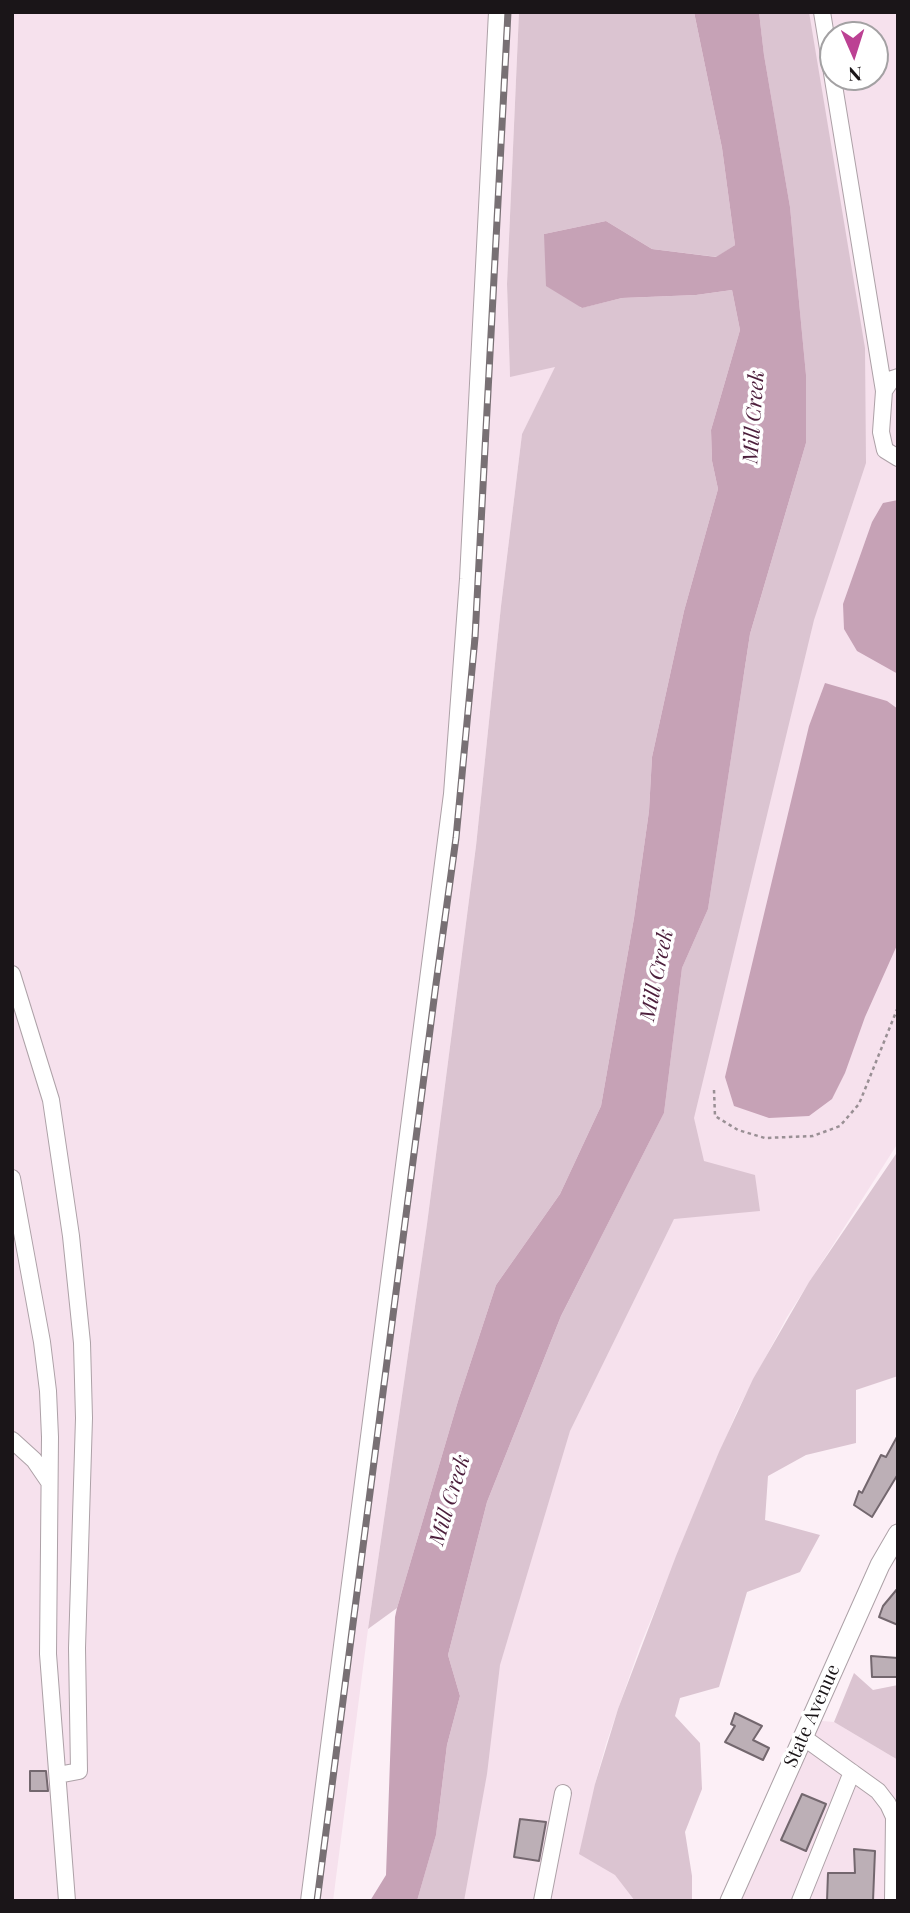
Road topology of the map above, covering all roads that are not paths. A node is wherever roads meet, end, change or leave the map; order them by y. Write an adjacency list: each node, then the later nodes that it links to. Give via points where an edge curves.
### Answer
1 (497, 12): 16 (lane, via 468,591 451,805)
2 (822, 12): 4 (lane)
3 (898, 377): 4 (lane)
4 (884, 391): 5 (lane, via 881,432 885,450)
5 (898, 458)
6 (12, 974): 13 (lane, via 51,1100 82,1343 79,1771)
7 (12, 1178): 9 (lane, via 46,1367)
8 (12, 1440): 9 (lane)
9 (49, 1482): 13 (lane, via 47,1633)
10 (898, 1534): 11 (main road, State Avenue)
11 (803, 1737): 12 (lane); 18 (main road, State Avenue)
12 (852, 1772): 19 (lane); 20 (lane, via 878,1791 894,1817)
13 (58, 1775): 15 (lane)
14 (563, 1793): 17 (lane)
15 (67, 1901)
16 (309, 1901)
17 (542, 1901)
18 (730, 1901)
19 (800, 1901)
20 (893, 1901)

